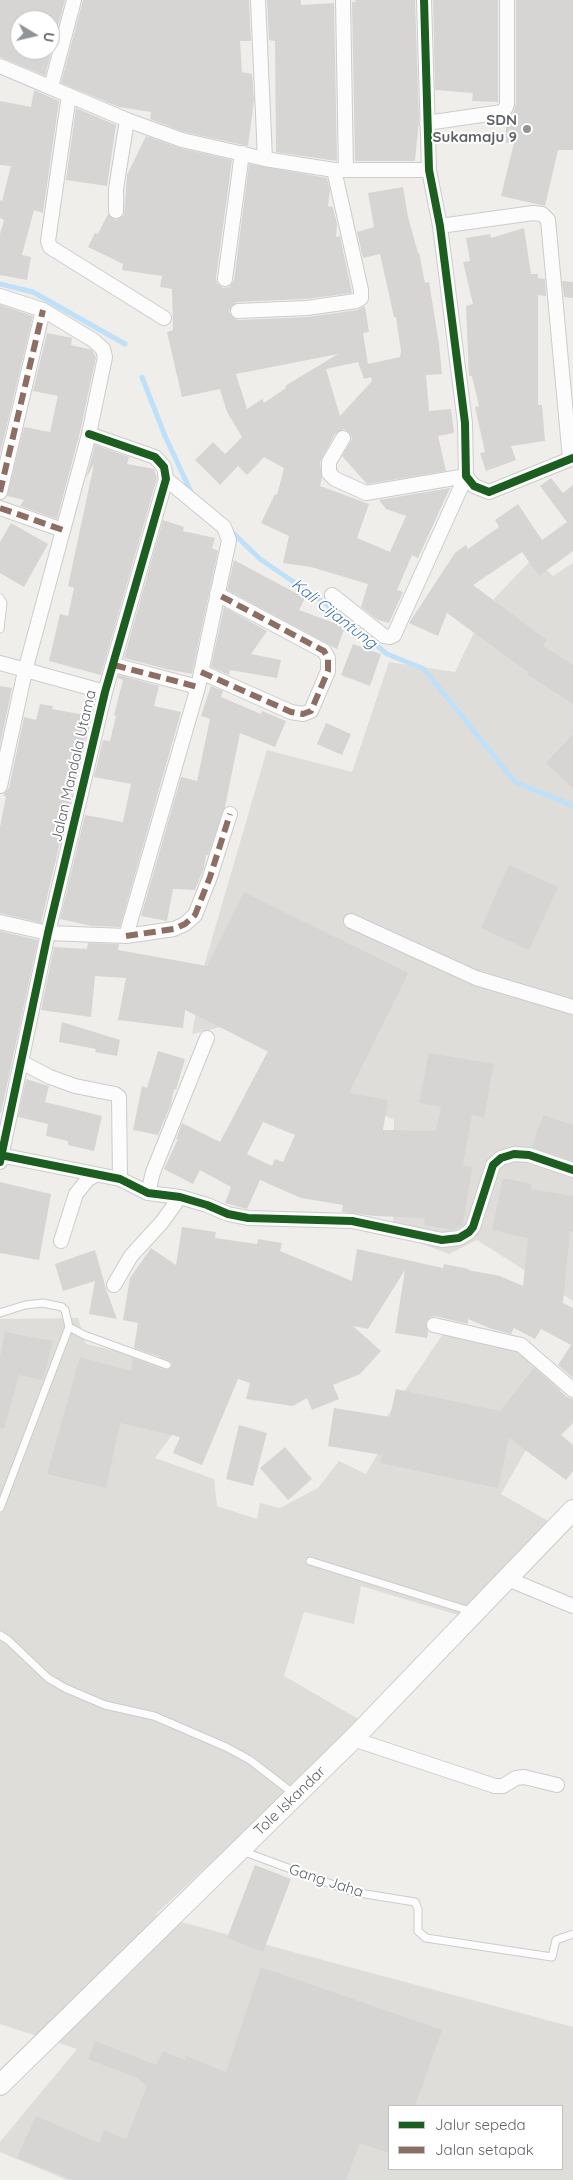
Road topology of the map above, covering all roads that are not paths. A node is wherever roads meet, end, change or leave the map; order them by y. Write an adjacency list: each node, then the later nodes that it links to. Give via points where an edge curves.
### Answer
1 (74, 0): 7 (street)
2 (258, 0): 12 (street)
3 (343, 0): 13 (street)
4 (424, 0): 10 (street)
5 (507, 0): 10 (street, via 505,108 502,112)
6 (0, 66): 7 (street)
7 (51, 87): 8 (street)
8 (68, 95): 9 (street); 21 (street, via 48,241 50,247)
9 (127, 120): 11 (street, via 182,140); 15 (street, via 116,189)
10 (427, 123): 14 (street)
11 (242, 153): 12 (street); 17 (street)
12 (265, 159): 13 (street)
13 (340, 170): 14 (street); 20 (street, via 361,298 307,308)
14 (429, 170): 16 (street)
15 (116, 211)
16 (440, 226): 24 (street, via 533,213 542,214 548,220); 25 (street, via 465,423)
17 (225, 279)
18 (0, 296): 19 (street)
19 (43, 310): 22 (street, via 93,340 104,352); 27 (street)
20 (238, 311)
21 (164, 318)
22 (89, 434): 26 (street, via 154,457 164,467); 29 (street)
23 (342, 438): 25 (street, via 329,462 329,473 366,493)
24 (571, 459): 25 (street, via 489,492 474,486)
25 (466, 476): 31 (street, via 394,635 390,638 384,636)
26 (166, 479): 30 (street, via 224,527 228,535 229,546); 35 (street, Jalan Mandala Utama)
27 (0, 492)
28 (0, 508): 29 (street)
29 (63, 530): 36 (street)
30 (217, 594): 37 (street); 37 (street, via 324,651 328,658 328,671 314,706 303,714 290,712)
31 (332, 595)
32 (0, 598): 33 (lane, via 3,604)
33 (0, 629)
34 (0, 663): 36 (street)
35 (114, 665): 38 (street); 39 (street, Jalan Mandala Utama)
36 (25, 671): 39 (street); 40 (street)
37 (201, 672): 38 (street)
38 (198, 687): 45 (street)
39 (105, 692): 44 (street, Jalan Mandala Utama)
40 (0, 786)
41 (230, 814): 45 (street, via 195,915 174,929)
42 (351, 921): 46 (street, via 476,978)
43 (0, 922): 44 (street)
44 (48, 933): 45 (street); 48 (street, Jalan Mandala Utama)
45 (126, 936)
46 (573, 1007)
47 (207, 1038): 53 (street, via 152,1172)
48 (21, 1062): 49 (street, Jalan Mandala Utama); 52 (street, via 75,1086 119,1097)
49 (1, 1157): 51 (street)
50 (573, 1170): 54 (street, via 529,1155 514,1154 501,1158 493,1165 473,1227 459,1238 442,1240 352,1221 248,1218)
51 (96, 1175): 52 (street); 55 (street, via 88,1179 76,1194)
52 (120, 1180): 53 (street)
53 (148, 1193): 54 (street)
54 (180, 1198): 56 (street, via 131,1256)
55 (61, 1241)
56 (114, 1285)
57 (0, 1313): 59 (lane, via 25,1305 55,1304 65,1310)
58 (434, 1325): 61 (street, via 521,1345)
59 (69, 1327): 60 (lane); 62 (lane)
60 (167, 1366)
61 (573, 1390)
62 (0, 1508)
63 (573, 1510): 65 (main road, Tole Iskandar)
64 (310, 1560): 67 (lane)
65 (508, 1578): 66 (street); 67 (main road, Tole Iskandar)
66 (573, 1606)
67 (476, 1613): 69 (main road, Tole Iskandar)
68 (0, 1635): 71 (lane, via 48,1678 65,1688 105,1705 154,1716 226,1747 250,1760)
69 (353, 1739): 70 (street, via 495,1786 524,1777); 71 (main road, Tole Iskandar)
70 (557, 1785)
71 (295, 1795): 72 (main road, Tole Iskandar)
72 (239, 1850): 73 (lane, Gang Jaha, via 352,1892 415,1902 418,1931 426,1938 552,1957 556,1940); 74 (main road, Tole Iskandar)
73 (573, 1934)
74 (0, 2085)

